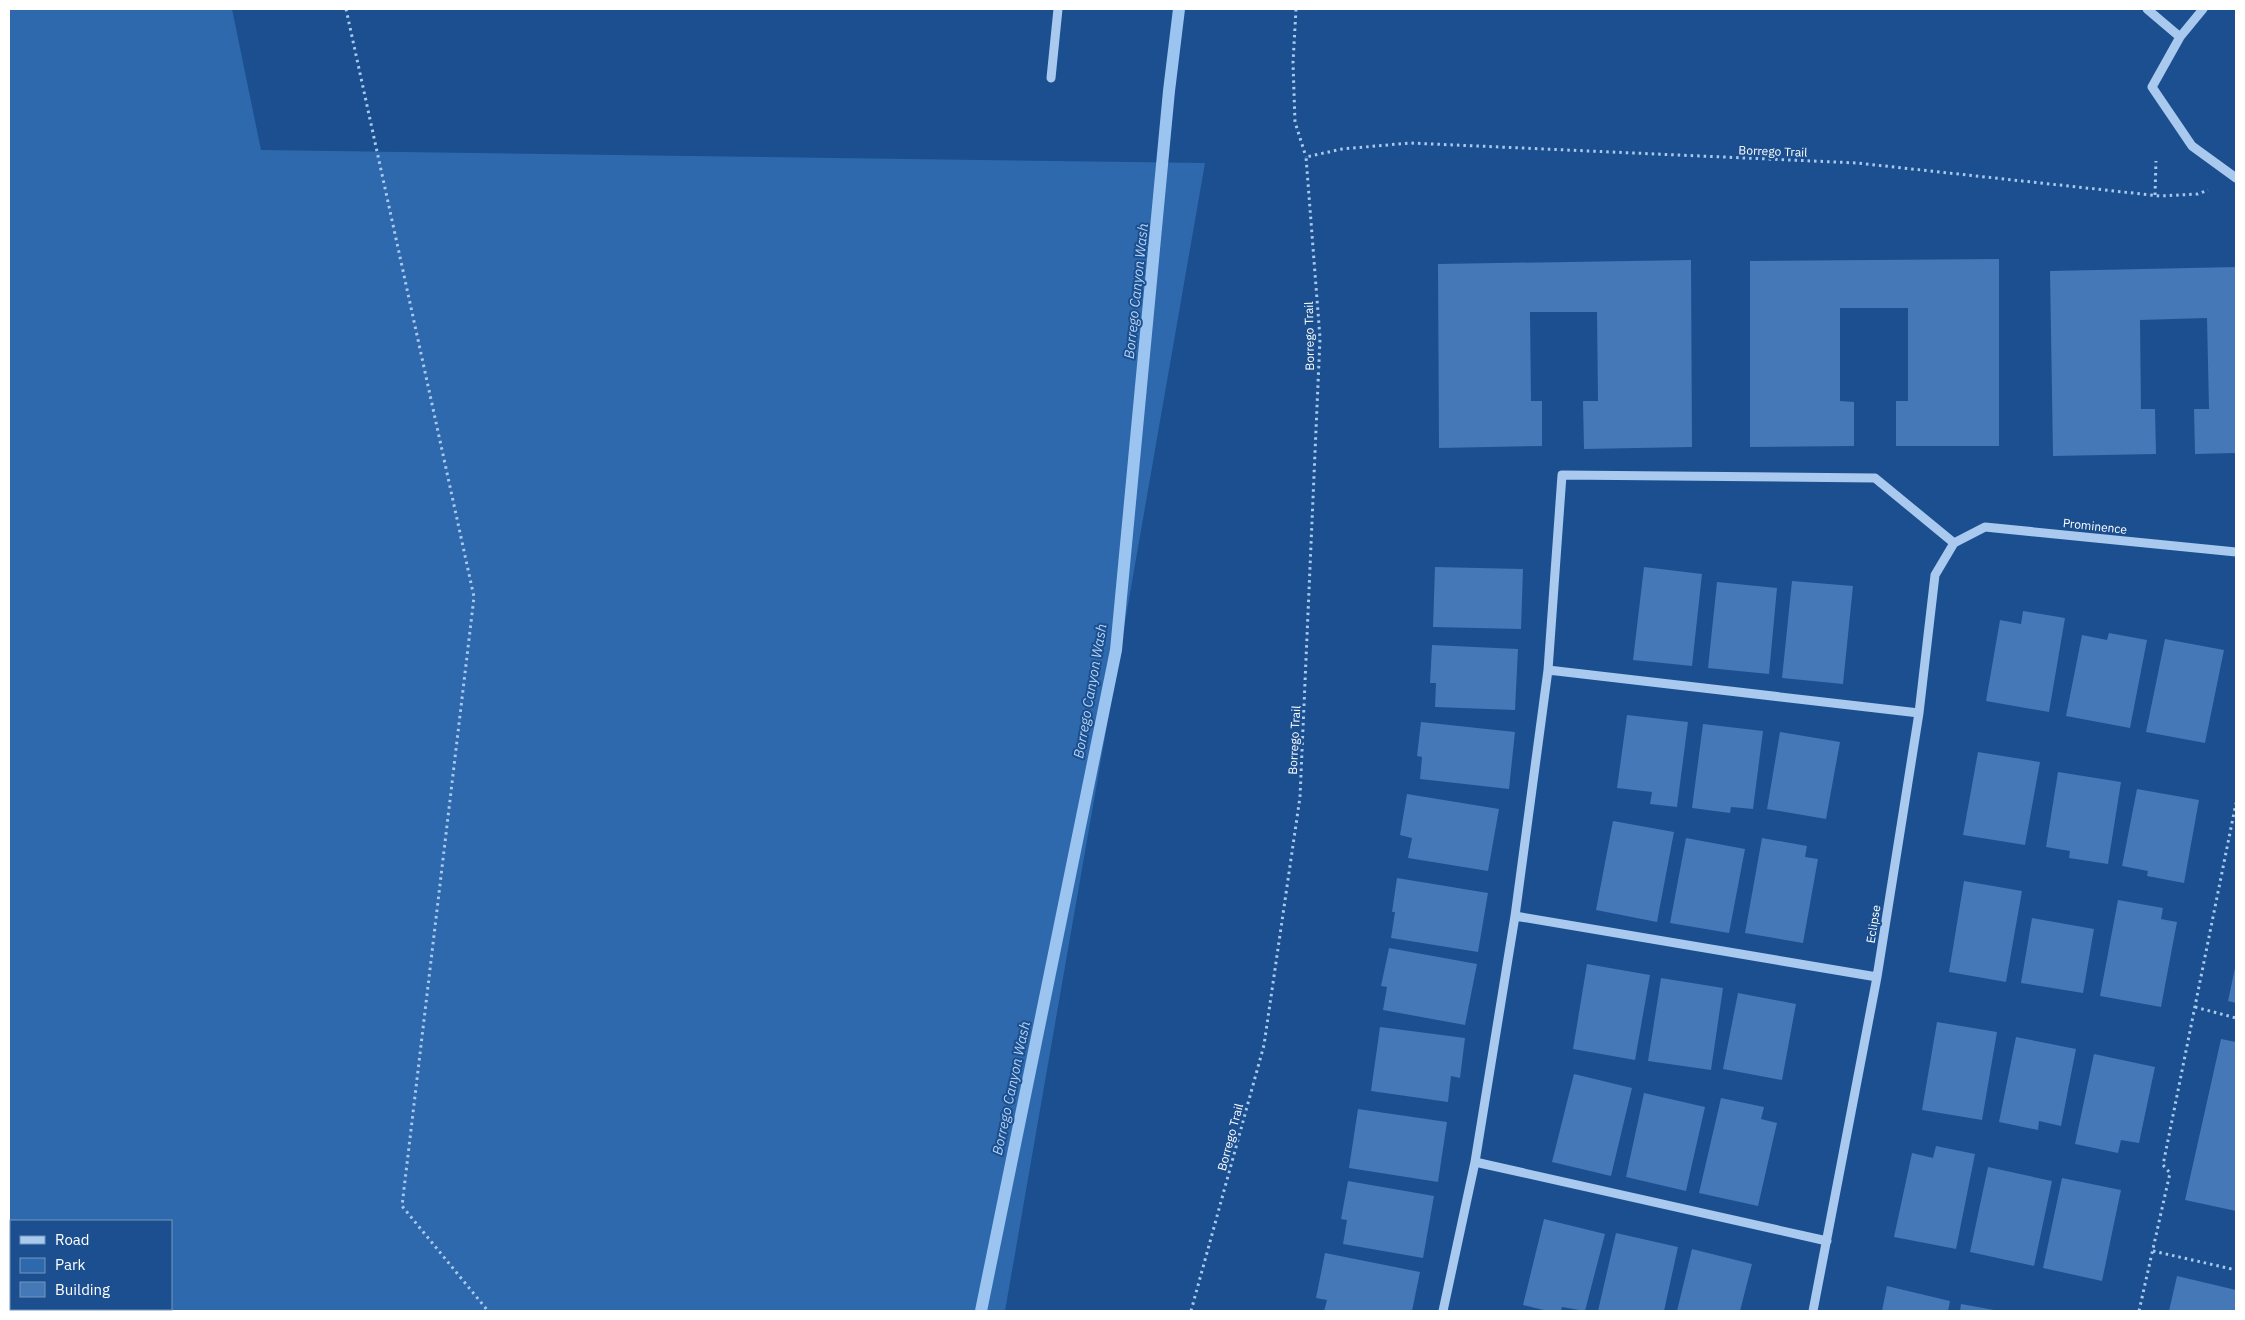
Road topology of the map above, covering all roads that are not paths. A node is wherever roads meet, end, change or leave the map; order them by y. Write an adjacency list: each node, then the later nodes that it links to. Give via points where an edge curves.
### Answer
1 (1058, 9): 5 (street)
2 (2147, 9): 4 (street)
3 (2203, 9): 4 (street)
4 (2180, 37): 6 (street, via 2152,87 2192,146)
5 (1051, 78)
6 (2236, 178)
7 (1954, 544): 8 (street, Prominence, via 1985,527); 9 (street, via 1875,478 1562,475); 10 (street, Eclipse, via 1935,575)
8 (2236, 552)
9 (1548, 670): 10 (street); 11 (street)
10 (1919, 713): 12 (street, Eclipse)
11 (1515, 916): 12 (street); 13 (street)
12 (1877, 978): 14 (street, Eclipse)
13 (1475, 1162): 14 (street); 15 (street)
14 (1827, 1242): 16 (street, Eclipse)
15 (1443, 1311)
16 (1813, 1311)

